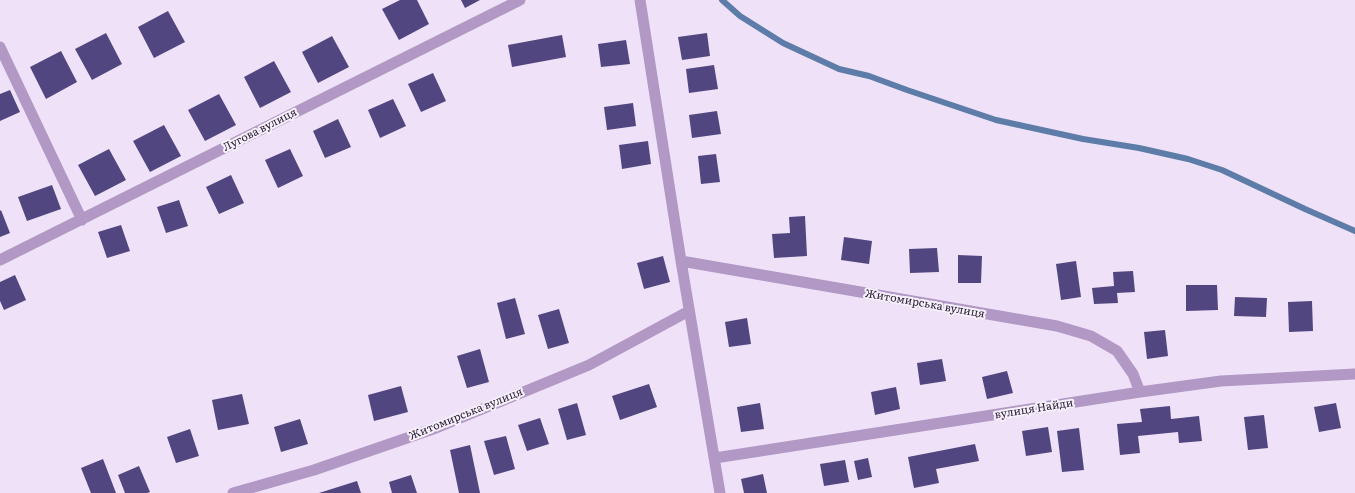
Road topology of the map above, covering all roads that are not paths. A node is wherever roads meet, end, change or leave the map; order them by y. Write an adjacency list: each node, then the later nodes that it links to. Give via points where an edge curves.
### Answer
1 (520, 0): 4 (street, Лугова вулиця)
2 (640, 0): 6 (street)
3 (0, 47): 4 (street)
4 (82, 220): 5 (street, Лугова вулиця)
5 (0, 260)
6 (681, 262): 7 (street); 9 (street, Житомирська вулиця, via 1057,326 1091,336 1117,351 1133,374)
7 (690, 311): 10 (street); 11 (street, Житомирська вулиця, via 589,364 436,428 314,470)
8 (1355, 374): 9 (street, вулиця Найди, via 1221,381)
9 (1140, 392): 10 (street, вулиця Найди)
10 (715, 458): 12 (street)
11 (233, 493)
12 (720, 493)

